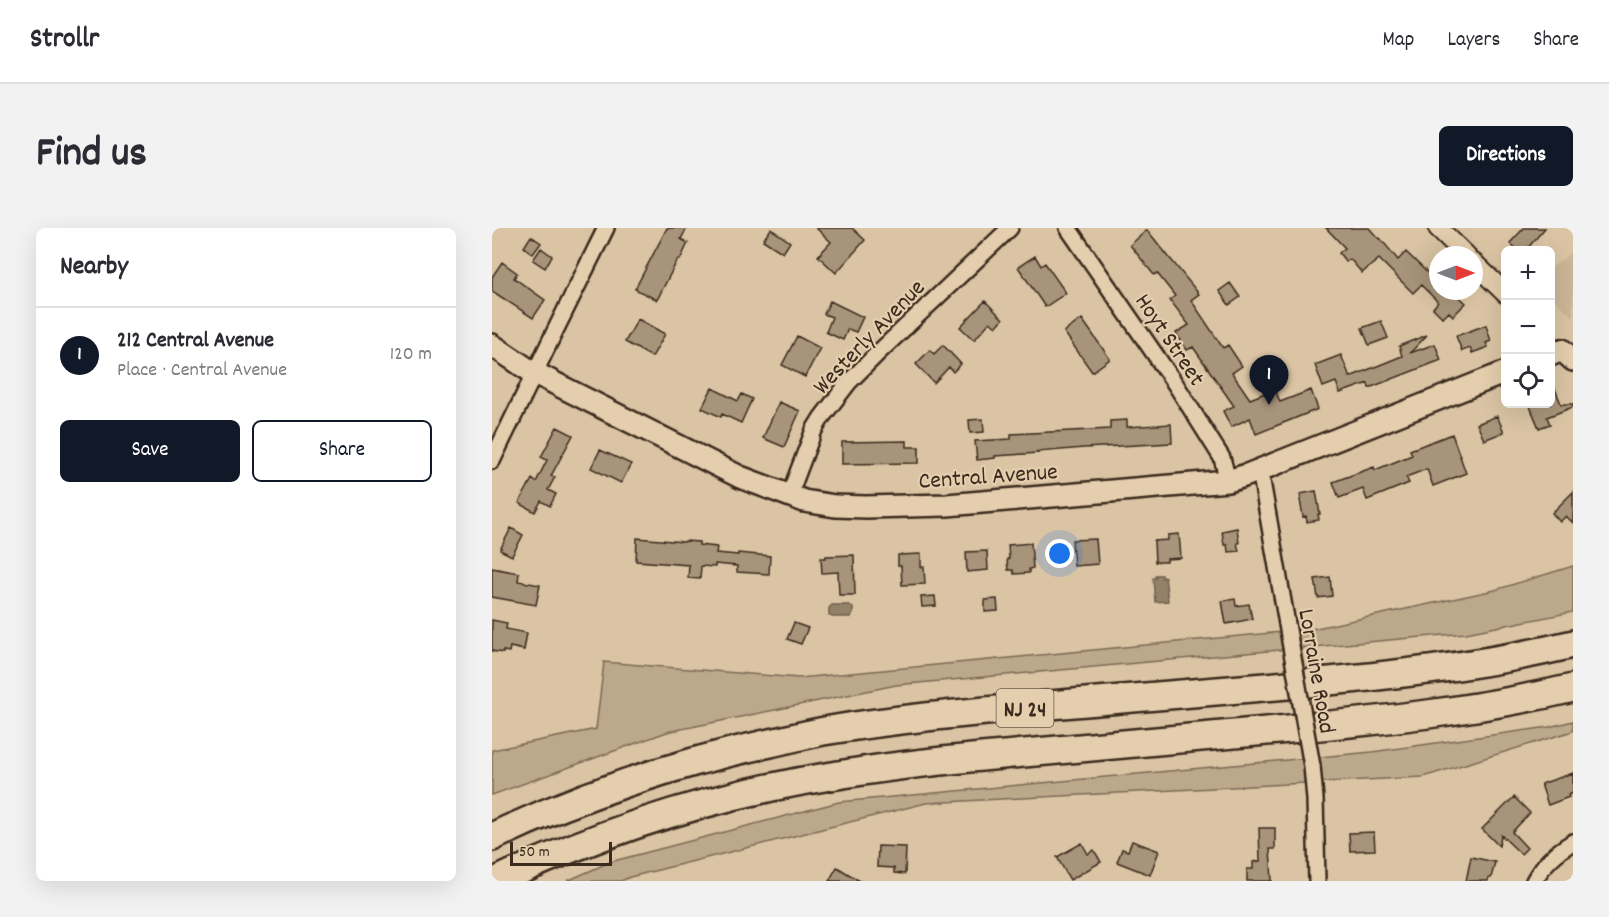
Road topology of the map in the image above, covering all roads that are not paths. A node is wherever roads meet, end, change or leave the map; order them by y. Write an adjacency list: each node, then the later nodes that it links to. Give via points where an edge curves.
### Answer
1 (606, 228): 9 (street)
2 (1010, 228): 14 (street, Westerly Avenue, via 849,382 814,430)
3 (1068, 228): 13 (street, Hoyt Street, via 1176,385 1222,458)
4 (1438, 228): 5 (street)
5 (1457, 246)
6 (1483, 272): 7 (street)
7 (1501, 289)
8 (492, 345): 9 (main road, Central Avenue)
9 (535, 373): 11 (street); 14 (main road, Central Avenue, via 740,477)
10 (1501, 374): 12 (main road, Central Avenue)
11 (492, 461)
12 (1260, 470): 13 (main road, Central Avenue); 20 (street, Lorraine Road, bridge, via 1312,766)
13 (1228, 481): 14 (main road, Central Avenue, via 909,507 835,506)
14 (789, 496)
15 (1573, 644): 17 (highway, NJ 24, via 1436,669 828,730 656,772)
16 (1573, 688): 19 (highway, NJ 24, via 1457,710 1356,723 841,774 680,810 595,839)
17 (492, 837)
18 (1573, 843): 21 (street, via 1549,859)
19 (496, 881)
20 (1317, 881)
21 (1534, 881)

